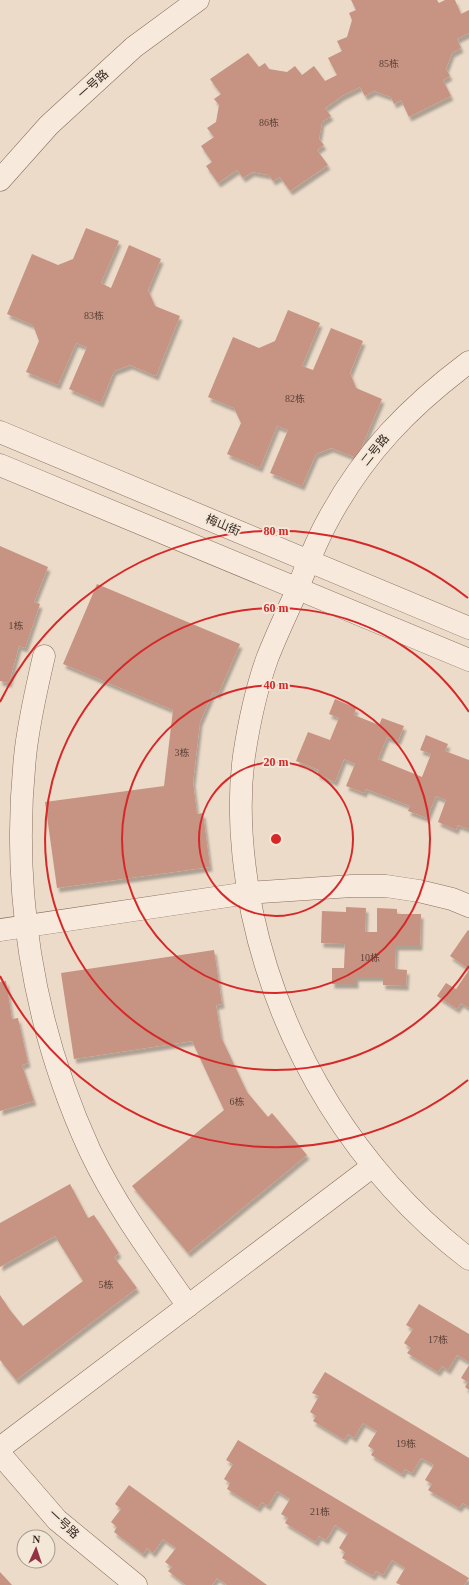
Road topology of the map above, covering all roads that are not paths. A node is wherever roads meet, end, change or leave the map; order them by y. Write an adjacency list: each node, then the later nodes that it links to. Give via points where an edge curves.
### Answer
1 (198, 0): 2 (street, 一号路, via 134,48 49,125)
2 (0, 180)
3 (469, 362): 6 (street, 二号路, via 436,386 375,448 327,521)
4 (0, 432): 6 (street, 梅山街)
5 (0, 465): 7 (street)
6 (309, 561): 7 (street, 二号路); 8 (street, 梅山街)
7 (297, 588): 10 (street); 11 (street, 二号路, via 267,660 247,738 241,792 241,826)
8 (469, 628)
9 (44, 656): 13 (street, via 28,739 22,793 22,886)
10 (469, 660)
11 (248, 893): 12 (street, via 386,886 419,891); 13 (street); 15 (street, 二号路, via 271,982 287,1025 330,1107)
12 (469, 906)
13 (26, 926): 14 (street); 17 (street, via 33,977 44,1022 72,1110 112,1193)
14 (0, 930)
15 (374, 1166): 16 (street, 二号路, via 417,1214); 17 (street)
16 (469, 1259)
17 (188, 1306): 18 (street)
18 (0, 1448)
19 (0, 1454): 20 (street, 一号路, via 57,1520)
20 (136, 1585)

